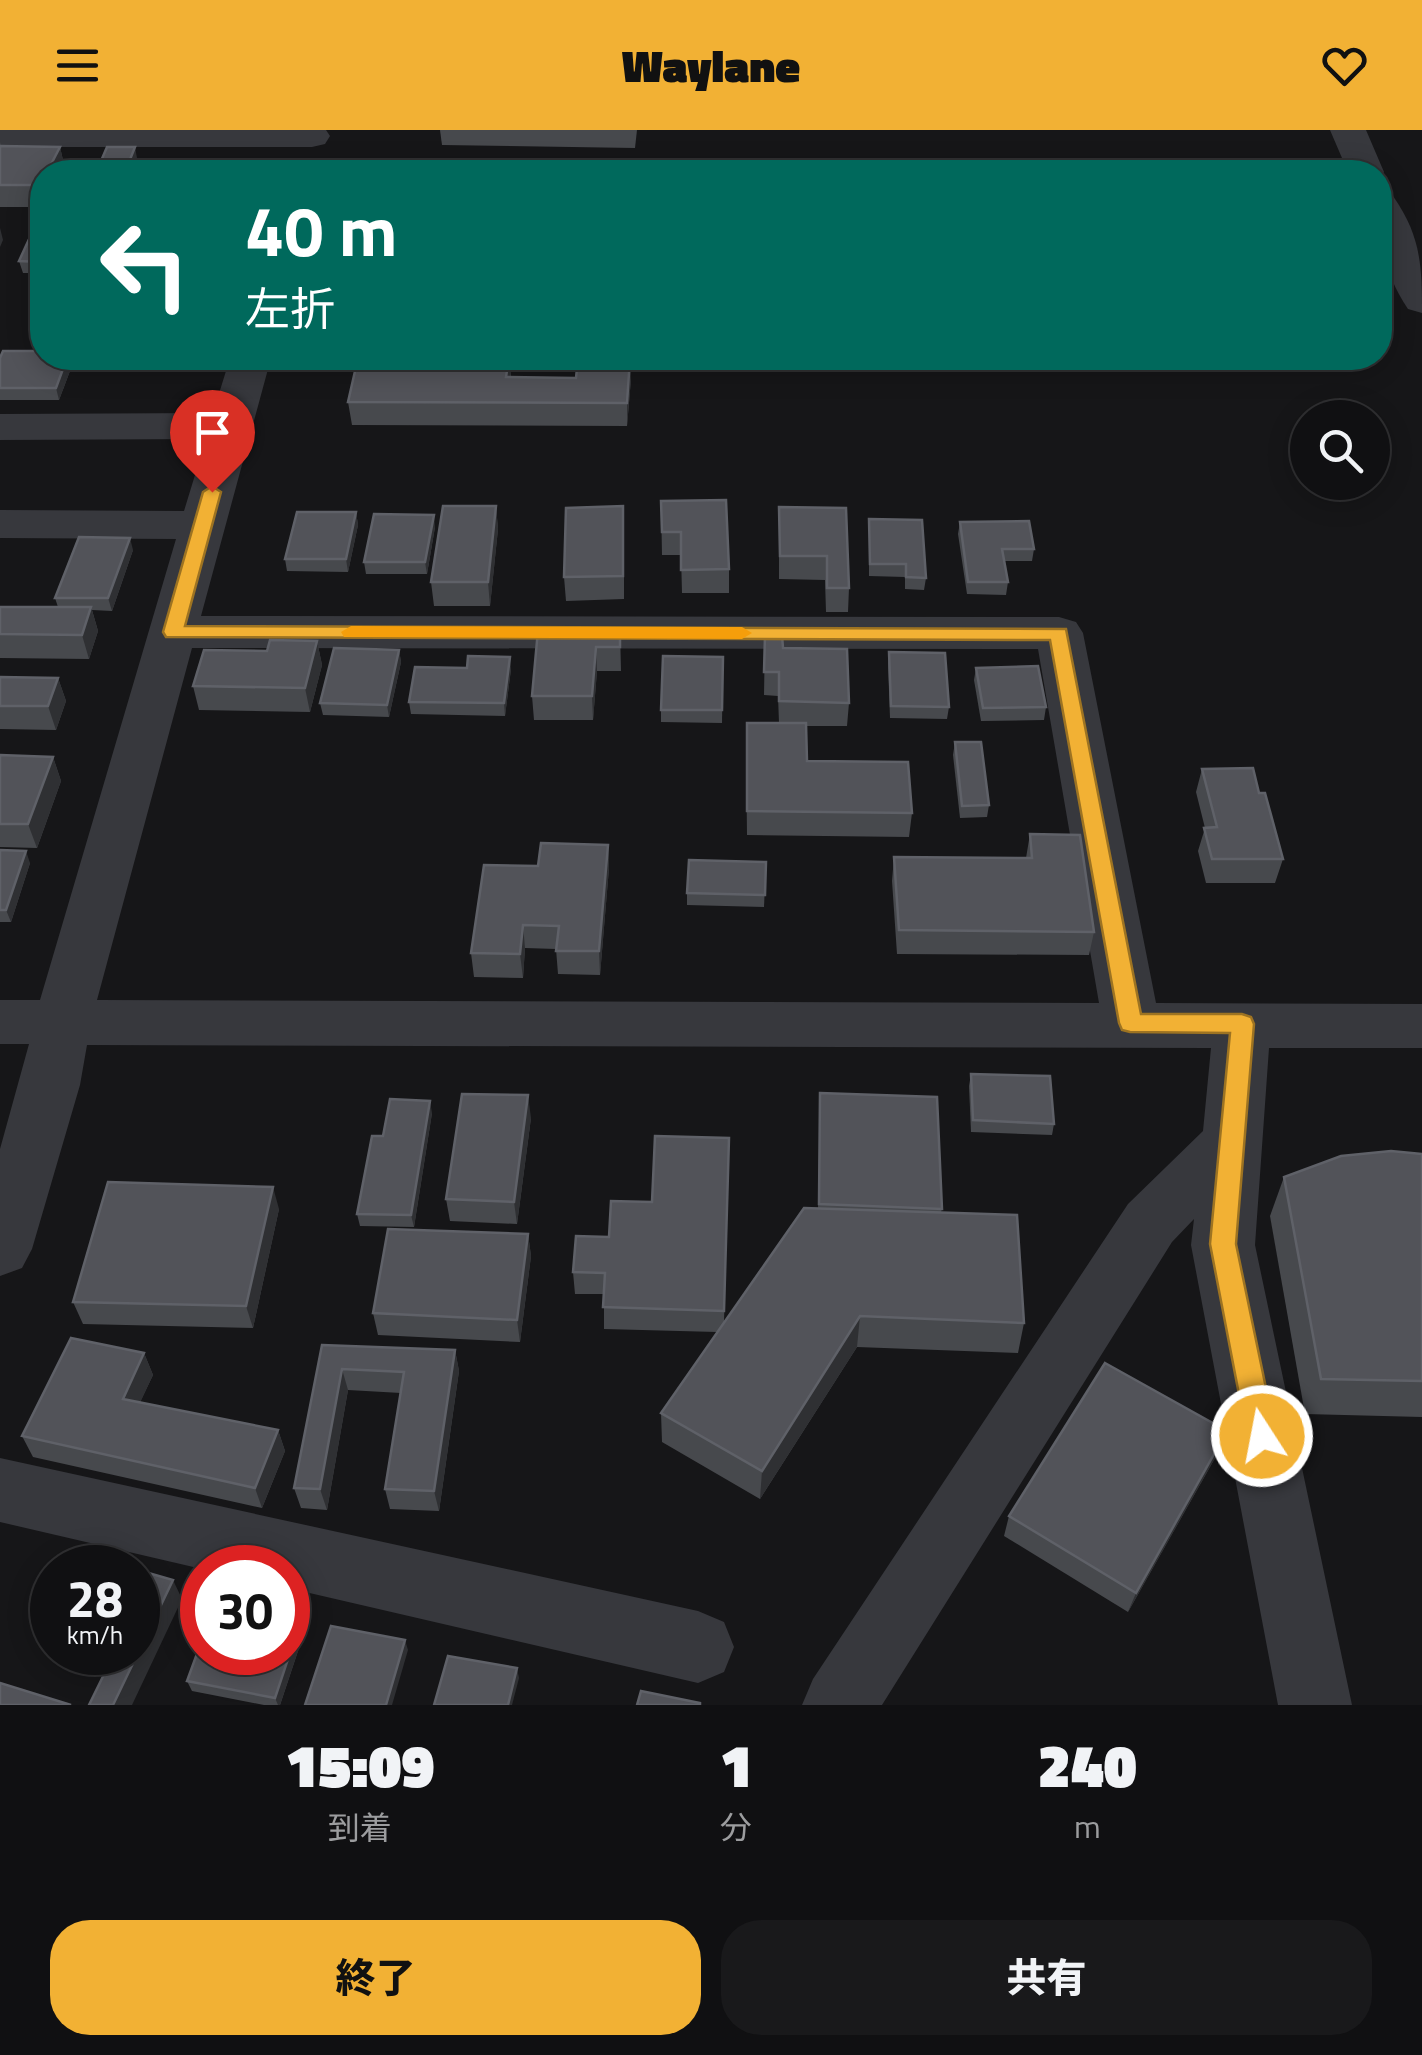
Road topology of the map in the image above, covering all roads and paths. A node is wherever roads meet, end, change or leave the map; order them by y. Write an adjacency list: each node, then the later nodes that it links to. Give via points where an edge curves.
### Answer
1 (1348, 130): 5 (street)
2 (313, 133): 3 (street); 4 (street)
3 (0, 136)
4 (305, 160)
5 (1361, 160)
6 (1392, 232): 7 (street)
7 (1422, 301)
8 (247, 370): 10 (street)
9 (0, 426): 10 (street)
10 (231, 426): 12 (street)
11 (0, 524): 12 (street)
12 (202, 525): 13 (street)
13 (173, 632): 14 (street); 16 (street, via 1059,633)
14 (63, 1020): 15 (street); 16 (street); 20 (street)
15 (0, 1022)
16 (1130, 1023): 17 (street)
17 (1242, 1024): 18 (street); 19 (street)
18 (1422, 1026)
19 (1232, 1141): 23 (street, via 1150,1223); 24 (street, via 1223,1244)
20 (0, 1249)
21 (0, 1490): 22 (street)
22 (698, 1647)
23 (839, 1705)
24 (1315, 1705)

